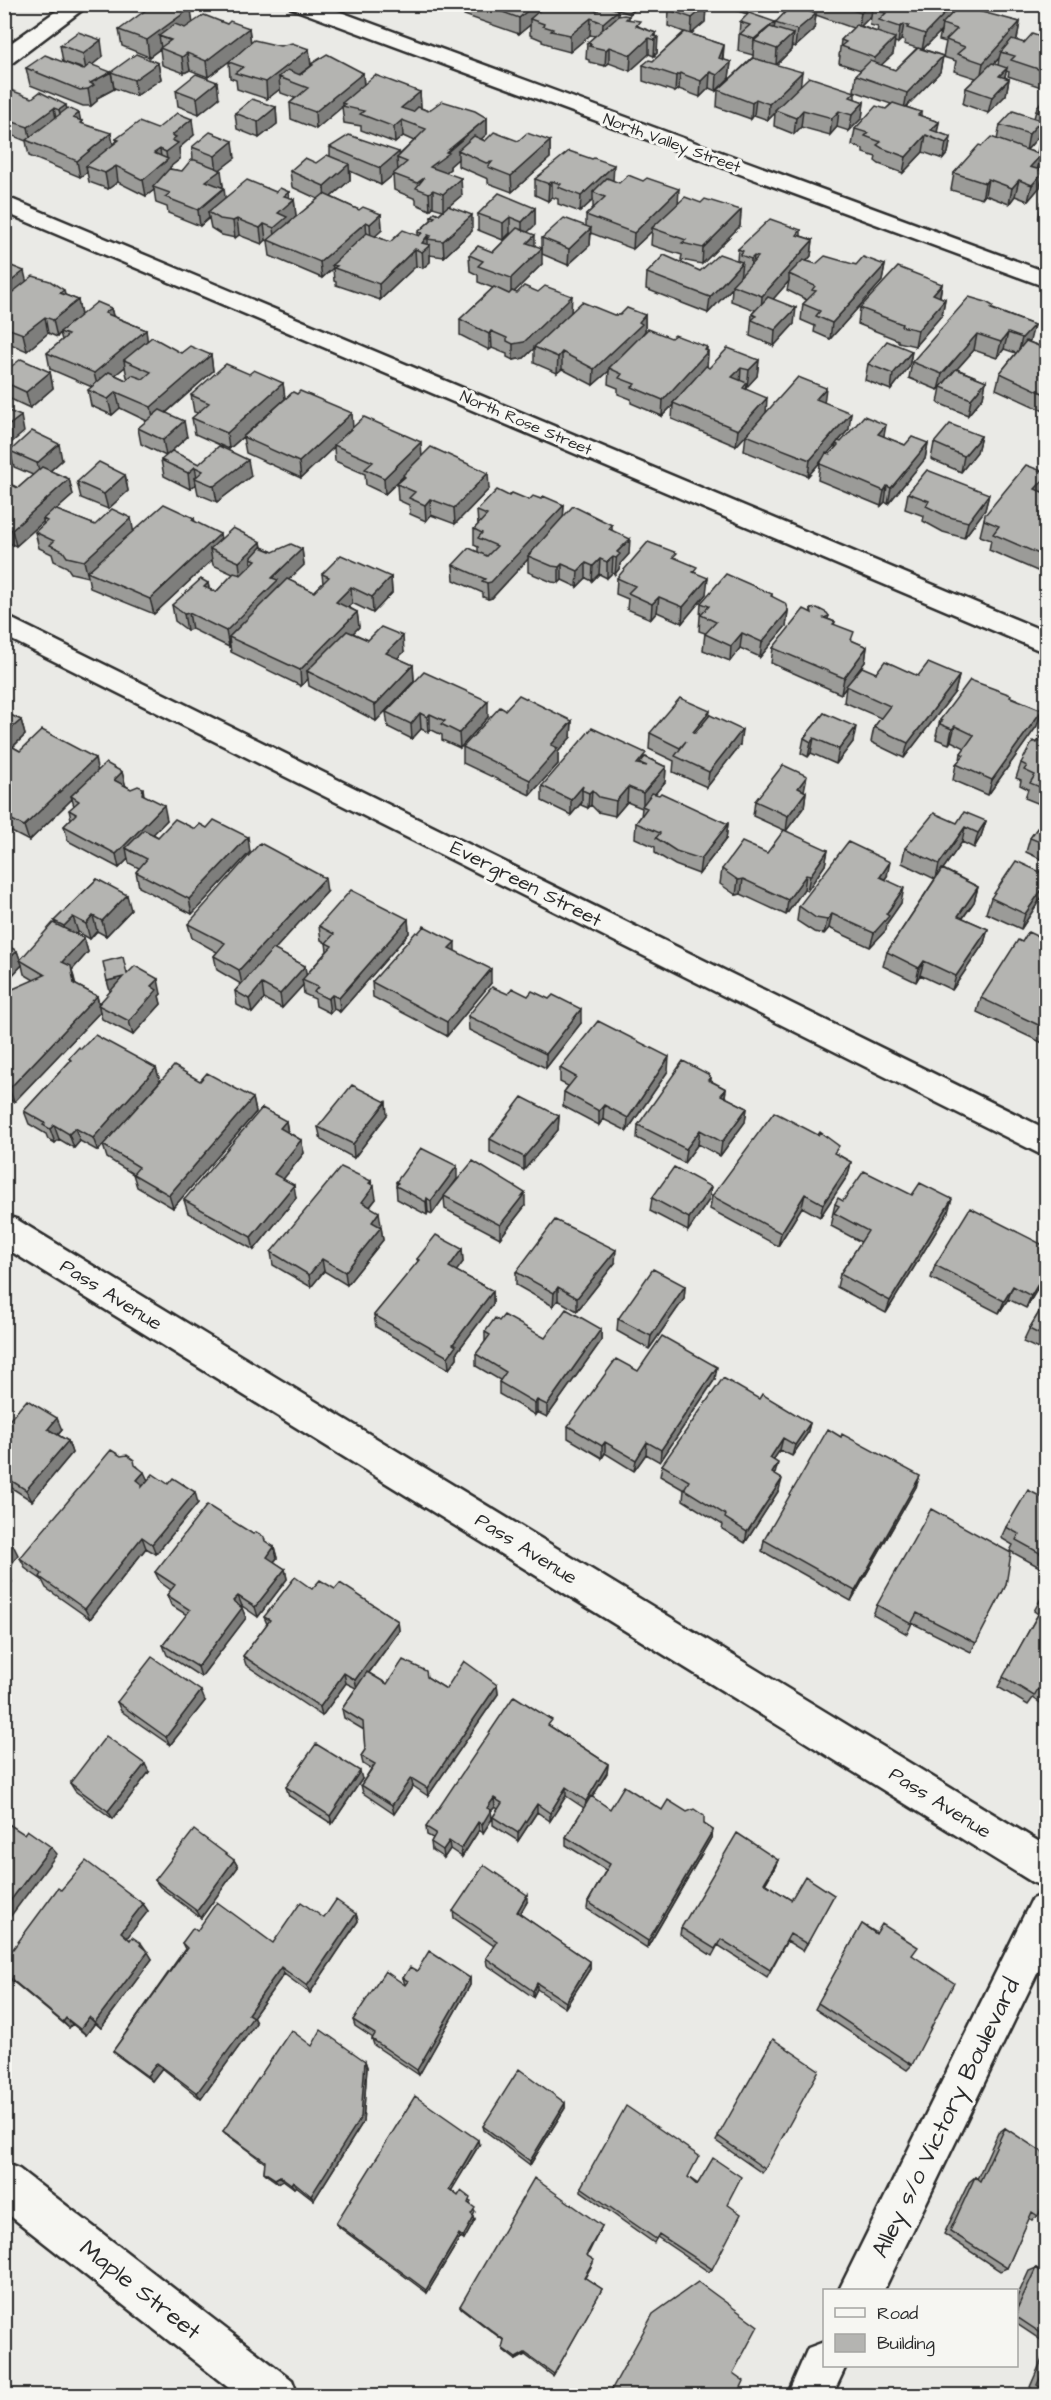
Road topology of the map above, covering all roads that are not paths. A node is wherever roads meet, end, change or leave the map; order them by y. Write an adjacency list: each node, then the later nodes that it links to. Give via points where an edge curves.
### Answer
1 (80, 4): 3 (street)
2 (298, 4): 5 (street, North Valley Street)
3 (4, 58)
4 (4, 203): 7 (street, North Rose Street)
5 (1047, 280)
6 (4, 624): 8 (street, Evergreen Street)
7 (1047, 643)
8 (1047, 1144)
9 (4, 1229): 10 (street, Pass Avenue)
10 (1047, 1868)
11 (1047, 1913): 13 (street, Alley s/o Victory Boulevard)
12 (4, 2184): 15 (street, Maple Street)
13 (861, 2289)
14 (824, 2367): 16 (street)
15 (276, 2396)
16 (809, 2396)

